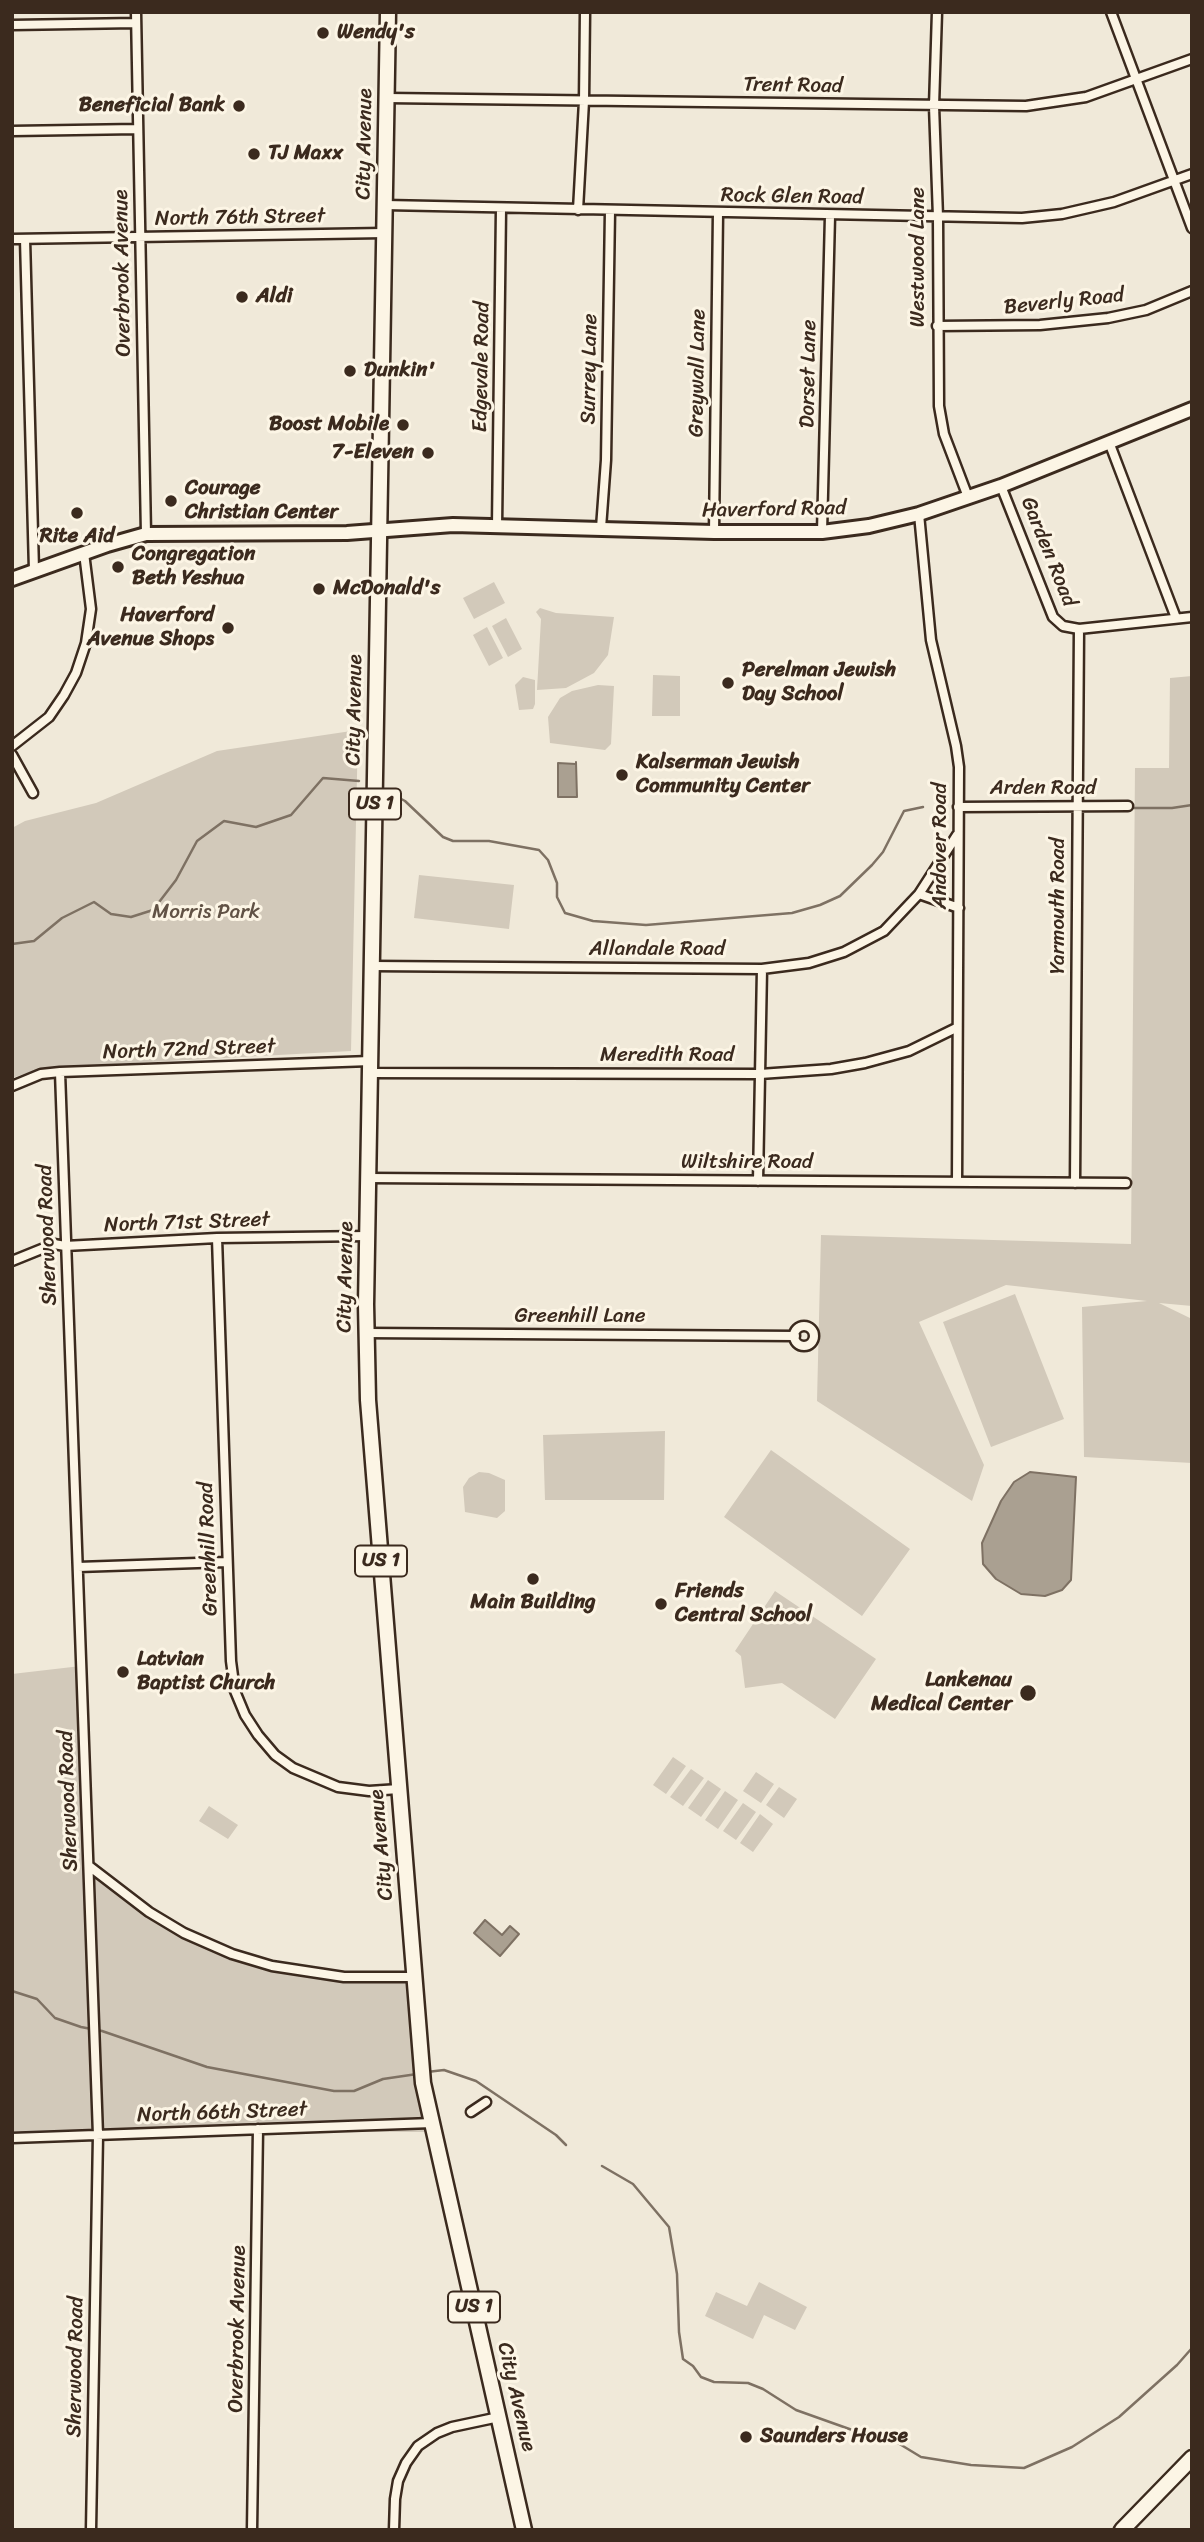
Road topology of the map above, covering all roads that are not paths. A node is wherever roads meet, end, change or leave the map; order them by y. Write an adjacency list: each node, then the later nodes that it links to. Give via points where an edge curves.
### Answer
1 (136, 12): 6 (street, Overbrook Avenue)
2 (388, 12): 10 (highway, City Avenue / US 1)
3 (585, 12): 11 (street)
4 (937, 12): 12 (street, Westwood Lane)
5 (1111, 12): 9 (street)
6 (136, 23): 7 (street); 13 (street, Overbrook Avenue)
7 (12, 25)
8 (1192, 59): 9 (street, Trent Road)
9 (1137, 77): 12 (street, Trent Road, via 1086,97 1026,106); 16 (street)
10 (387, 98): 11 (street, Trent Road); 17 (highway, City Avenue / US 1)
11 (584, 101): 12 (street, Trent Road); 19 (street)
12 (934, 106): 23 (street, Westwood Lane)
13 (137, 129): 14 (street); 26 (street, Overbrook Avenue)
14 (12, 131)
15 (1192, 174): 16 (street, Rock Glen Road)
16 (1173, 181): 23 (street, Rock Glen Road, via 1062,214); 24 (street)
17 (385, 205): 18 (street, Rock Glen Road); 25 (highway, City Avenue / US 1)
18 (501, 209): 19 (street, Rock Glen Road); 36 (street, Edgevale Road)
19 (578, 210): 20 (street, Rock Glen Road)
20 (610, 211): 21 (street, Rock Glen Road); 37 (street, Surrey Lane)
21 (718, 213): 22 (street, Rock Glen Road); 39 (street, Greywall Lane)
22 (830, 216): 23 (street, Rock Glen Road); 40 (street, Dorset Lane)
23 (938, 217): 30 (street, Westwood Lane)
24 (1192, 228)
25 (384, 233): 26 (street, North 76th Street); 38 (highway, City Avenue / US 1)
26 (140, 237): 28 (street, North 76th Street); 41 (street, Overbrook Avenue)
27 (12, 239): 28 (street, North 76th Street)
28 (25, 239): 43 (street)
29 (1192, 292): 30 (street, Beverly Road, via 1146,310 1108,318 1040,325)
30 (937, 326): 34 (street, Westwood Lane, via 941,420)
31 (1192, 409): 32 (main road, Haverford Road)
32 (1109, 442): 33 (main road, Haverford Road); 46 (street)
33 (1001, 486): 34 (main road, Haverford Road); 47 (street, Garden Road, via 1053,617 1063,626)
34 (968, 497): 35 (main road, Haverford Road)
35 (919, 514): 40 (main road, Haverford Road); 52 (street, Andover Road, via 931,640 959,767)
36 (497, 526): 37 (main road, Haverford Road); 38 (main road, Haverford Road)
37 (601, 528): 39 (main road, Haverford Road)
38 (379, 531): 41 (main road, Haverford Road); 57 (highway, City Avenue / US 1)
39 (714, 532): 40 (main road, Haverford Road)
40 (822, 533)
41 (146, 534): 42 (main road, Haverford Road)
42 (84, 553): 43 (main road, Haverford Road); 48 (street, via 91,609 76,673 49,717)
43 (34, 570): 44 (main road, Haverford Road)
44 (12, 579)
45 (1192, 617): 46 (street, Garden Road)
46 (1176, 618): 47 (street, Garden Road)
47 (1079, 629): 53 (street, Yarmouth Road)
48 (12, 746)
49 (12, 755): 50 (street)
50 (33, 793)
51 (1128, 806): 53 (street, Arden Road)
52 (958, 807): 53 (street, Arden Road); 54 (street, Andover Road)
53 (1077, 807): 67 (street, Yarmouth Road)
54 (958, 832): 55 (street, Allandale Road); 56 (street, Andover Road)
55 (919, 894): 56 (street); 58 (street, Allandale Road, via 884,931 844,952 809,963)
56 (959, 908): 59 (street, Andover Road)
57 (372, 966): 58 (street, Allandale Road); 60 (highway, City Avenue / US 1)
58 (762, 969): 62 (street)
59 (956, 1028): 62 (street, Meredith Road, via 909,1051 865,1063); 66 (street, Andover Road)
60 (370, 1067): 61 (street, North 72nd Street); 62 (street, Meredith Road); 64 (highway, City Avenue / US 1)
61 (60, 1072): 63 (street, North 72nd Street); 71 (street, Sherwood Road)
62 (760, 1074): 65 (street)
63 (12, 1086)
64 (368, 1178): 65 (street, Wiltshire Road); 69 (highway, City Avenue / US 1)
65 (758, 1181): 66 (street, Wiltshire Road)
66 (957, 1182): 67 (street, Wiltshire Road)
67 (1075, 1183): 68 (street, Wiltshire Road)
68 (1126, 1183)
69 (367, 1236): 70 (street, North 71st Street); 73 (highway, City Avenue / US 1)
70 (217, 1238): 71 (street, North 71st Street); 75 (street, Greenhill Road)
71 (65, 1246): 72 (street, North 71st Street, via 54,1244); 76 (street, Sherwood Road)
72 (12, 1261)
73 (366, 1333): 74 (street, Greenhill Lane); 77 (highway, City Avenue / US 1)
74 (795, 1336)
75 (227, 1562): 76 (street); 77 (street, Greenhill Road, via 235,1691 258,1735 275,1755 322,1782 354,1790)
76 (78, 1567): 78 (street, Sherwood Road)
77 (399, 1789): 79 (highway, City Avenue / US 1)
78 (89, 1866): 79 (street, via 149,1912 232,1954 272,1966 344,1977); 84 (street, Sherwood Road)
79 (414, 1977): 82 (highway, City Avenue / US 1, via 423,2083)
80 (486, 2102): 81 (street)
81 (471, 2112)
82 (432, 2123): 83 (street, North 66th Street); 86 (highway, City Avenue / US 1)
83 (258, 2129): 84 (street, North 66th Street); 89 (street, Overbrook Avenue)
84 (98, 2135): 85 (street, North 66th Street); 88 (street, Sherwood Road)
85 (12, 2138)
86 (499, 2417): 90 (street, via 452,2427 418,2446 398,2481); 91 (highway, City Avenue / US 1)
87 (1192, 2458): 92 (highway)
88 (91, 2530)
89 (252, 2530)
90 (394, 2530)
91 (524, 2530)
92 (1122, 2530)

